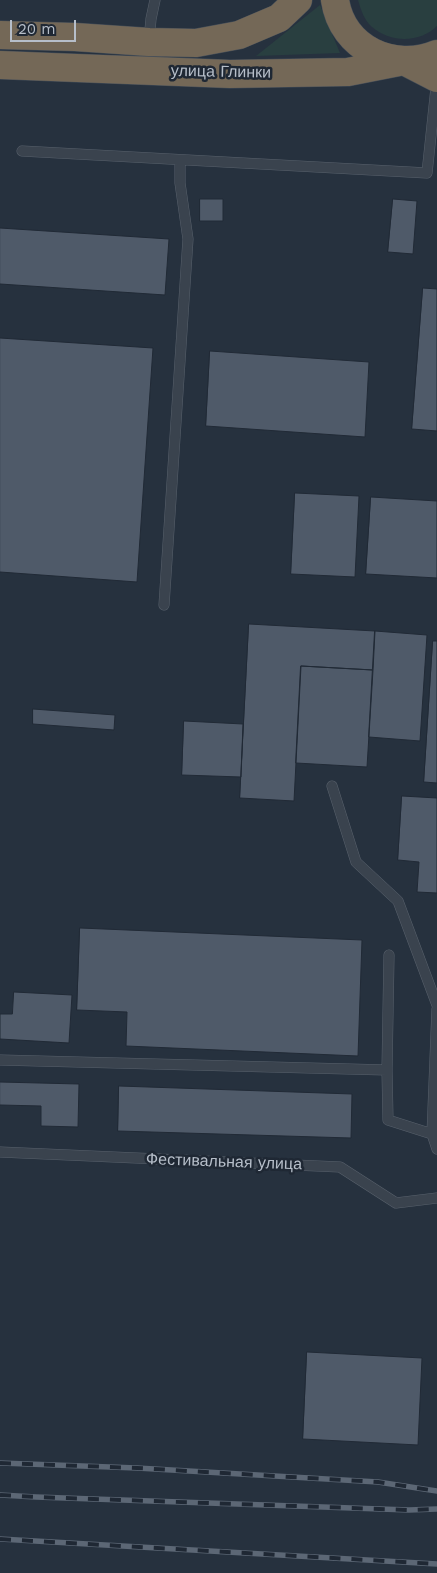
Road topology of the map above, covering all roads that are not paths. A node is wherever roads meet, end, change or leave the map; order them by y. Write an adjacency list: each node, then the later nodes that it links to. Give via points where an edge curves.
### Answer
1 (155, 0): 6 (lane)
2 (298, 0): 6 (highway, via 280,18 239,35 196,43)
3 (335, 0): 8 (highway, via 342,21 353,38 367,50 385,58)
4 (0, 35): 5 (highway)
5 (87, 39): 6 (highway); 10 (highway)
6 (149, 42)
7 (437, 54): 8 (highway, улица Глинки)
8 (404, 61): 10 (highway, улица Глинки, via 348,72 230,74); 11 (highway)
9 (0, 65): 10 (highway, улица Глинки)
10 (85, 69)
11 (437, 78): 13 (lane, via 427,173)
12 (22, 151): 13 (lane)
13 (180, 160): 14 (lane, via 188,239)
14 (164, 605)
15 (332, 786): 17 (lane, via 356,862 398,901)
16 (389, 955): 20 (lane)
17 (437, 1005)
18 (437, 1009): 21 (lane)
19 (0, 1060): 20 (lane)
20 (387, 1070): 21 (lane, via 388,1120)
21 (432, 1134): 22 (lane)
22 (437, 1149)
23 (0, 1152): 24 (lane, Фестивальная улица, via 340,1167 396,1203)
24 (437, 1198)

